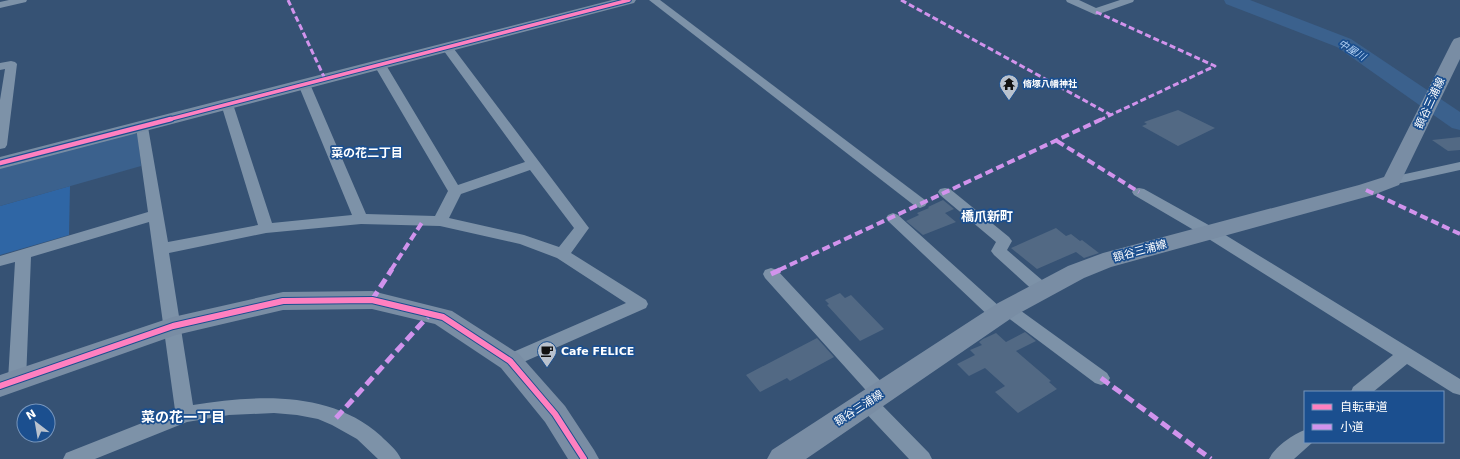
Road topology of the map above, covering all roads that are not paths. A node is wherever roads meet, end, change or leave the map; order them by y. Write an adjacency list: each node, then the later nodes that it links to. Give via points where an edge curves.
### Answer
1 (22, 0): 6 (street)
2 (629, 0): 8 (street)
3 (654, 0): 22 (street)
4 (1071, 0): 5 (street, via 1096,12)
5 (1129, 0)
6 (0, 4)
7 (1460, 42): 18 (street, 額谷三浦線)
8 (447, 47): 9 (street); 16 (street)
9 (380, 65): 11 (street); 19 (street)
10 (0, 67): 14 (street, via 11,64)
11 (304, 84): 12 (street); 25 (street)
12 (228, 104): 13 (street); 27 (street)
13 (142, 127): 15 (street); 23 (street)
14 (0, 145)
15 (0, 163)
16 (533, 164): 19 (street); 31 (street, via 582,228)
17 (1460, 166): 18 (street)
18 (1392, 181): 28 (street, 額谷三浦線)
19 (455, 191): 26 (street)
20 (945, 192): 34 (street, via 1004,241 999,251)
21 (1139, 192): 28 (street)
22 (920, 203)
23 (156, 215): 29 (street); 30 (street)
24 (892, 218): 35 (street)
25 (361, 219): 26 (street); 27 (street)
26 (440, 221): 31 (street, via 524,240)
27 (266, 228): 29 (street)
28 (1209, 232): 34 (street, 額谷三浦線, via 1103,261); 37 (street)
29 (161, 249): 36 (street)
30 (23, 254): 32 (street); 40 (street)
31 (562, 254): 38 (street, via 640,304)
32 (0, 261)
33 (771, 274): 43 (street)
34 (1043, 290): 35 (street, 額谷三浦線)
35 (1003, 312): 39 (street); 43 (street, 額谷三浦線)
36 (174, 326): 38 (street, via 283,301 372,300 443,317); 40 (street); 44 (street)
37 (1407, 354): 41 (street); 42 (street)
38 (510, 361): 48 (street, via 555,414)
39 (1100, 378)
40 (9, 383)
41 (1460, 388)
42 (1361, 391)
43 (875, 399): 49 (street, 額谷三浦線); 50 (street)
44 (185, 414): 46 (street); 47 (street, via 223,407 298,406 336,418 359,430)
45 (1304, 439): 51 (street)
46 (73, 459)
47 (391, 459)
48 (584, 459)
49 (782, 459)
50 (922, 459)
51 (1279, 459)

